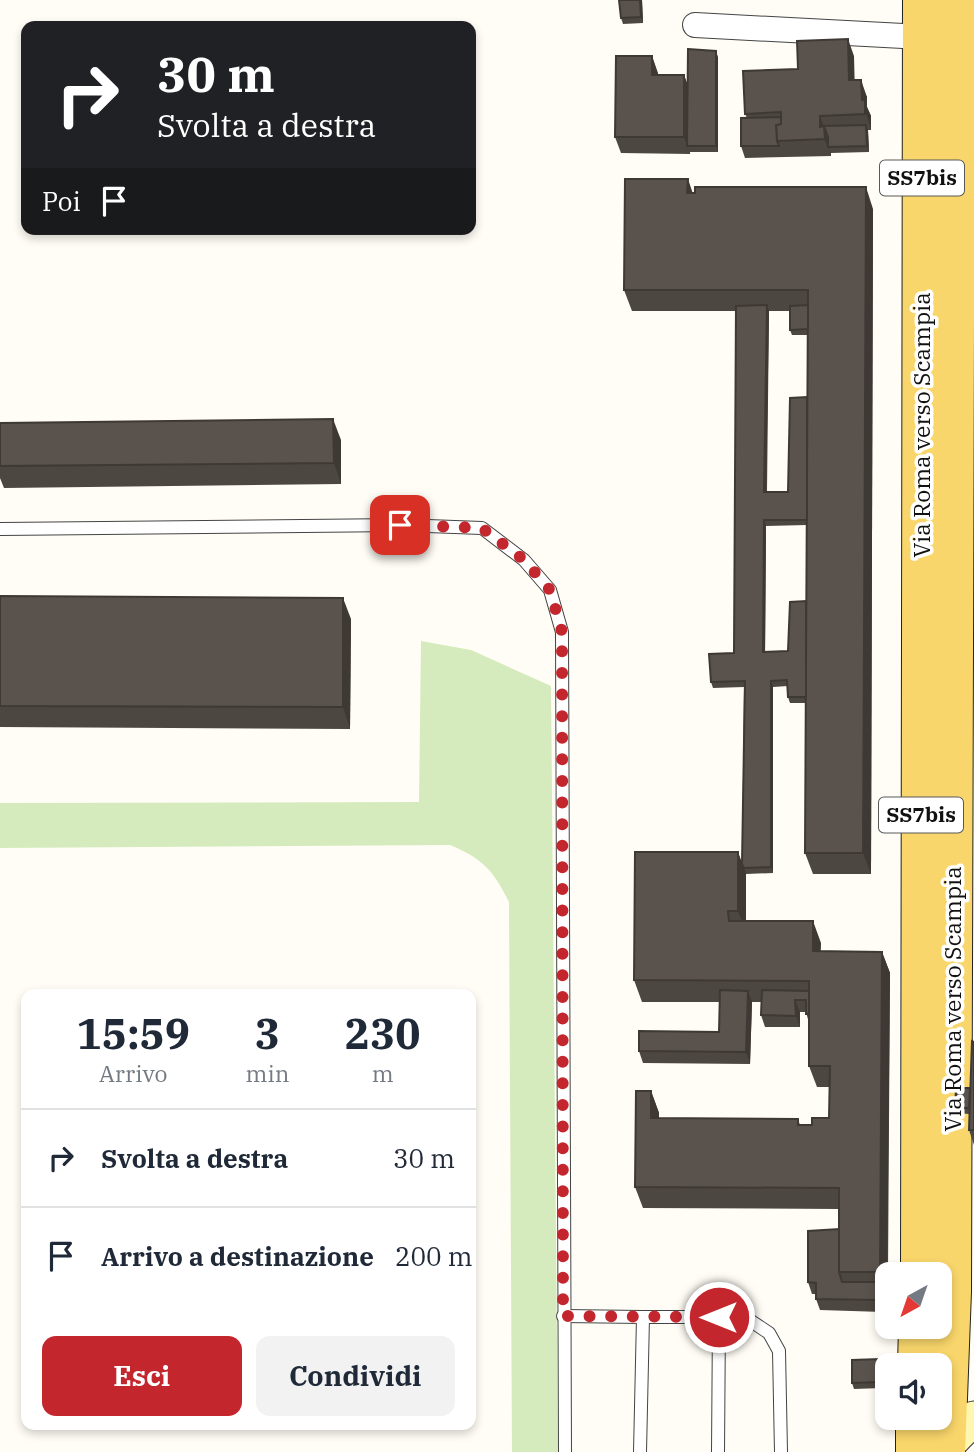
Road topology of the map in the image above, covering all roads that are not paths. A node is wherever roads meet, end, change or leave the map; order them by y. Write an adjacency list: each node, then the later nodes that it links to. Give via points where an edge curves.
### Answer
1 (957, 0): 3 (main road, Via Roma verso Scampia / SS7bis)
2 (695, 25): 3 (street)
3 (934, 25): 5 (main road, Via Roma verso Scampia / SS7bis)
4 (0, 529): 6 (lane, via 482,528 524,560 550,590 562,632)
5 (949, 1262)
6 (563, 1316): 7 (lane); 12 (lane)
7 (643, 1317): 8 (lane); 13 (lane)
8 (719, 1317): 14 (lane); 15 (lane, via 751,1321 769,1334 779,1351)
9 (943, 1339): 11 (main road, Via Roma verso Scampia / SS7bis)
10 (974, 1418): 11 (main road)
11 (931, 1442)
12 (565, 1452)
13 (640, 1452)
14 (718, 1452)
15 (781, 1452)

